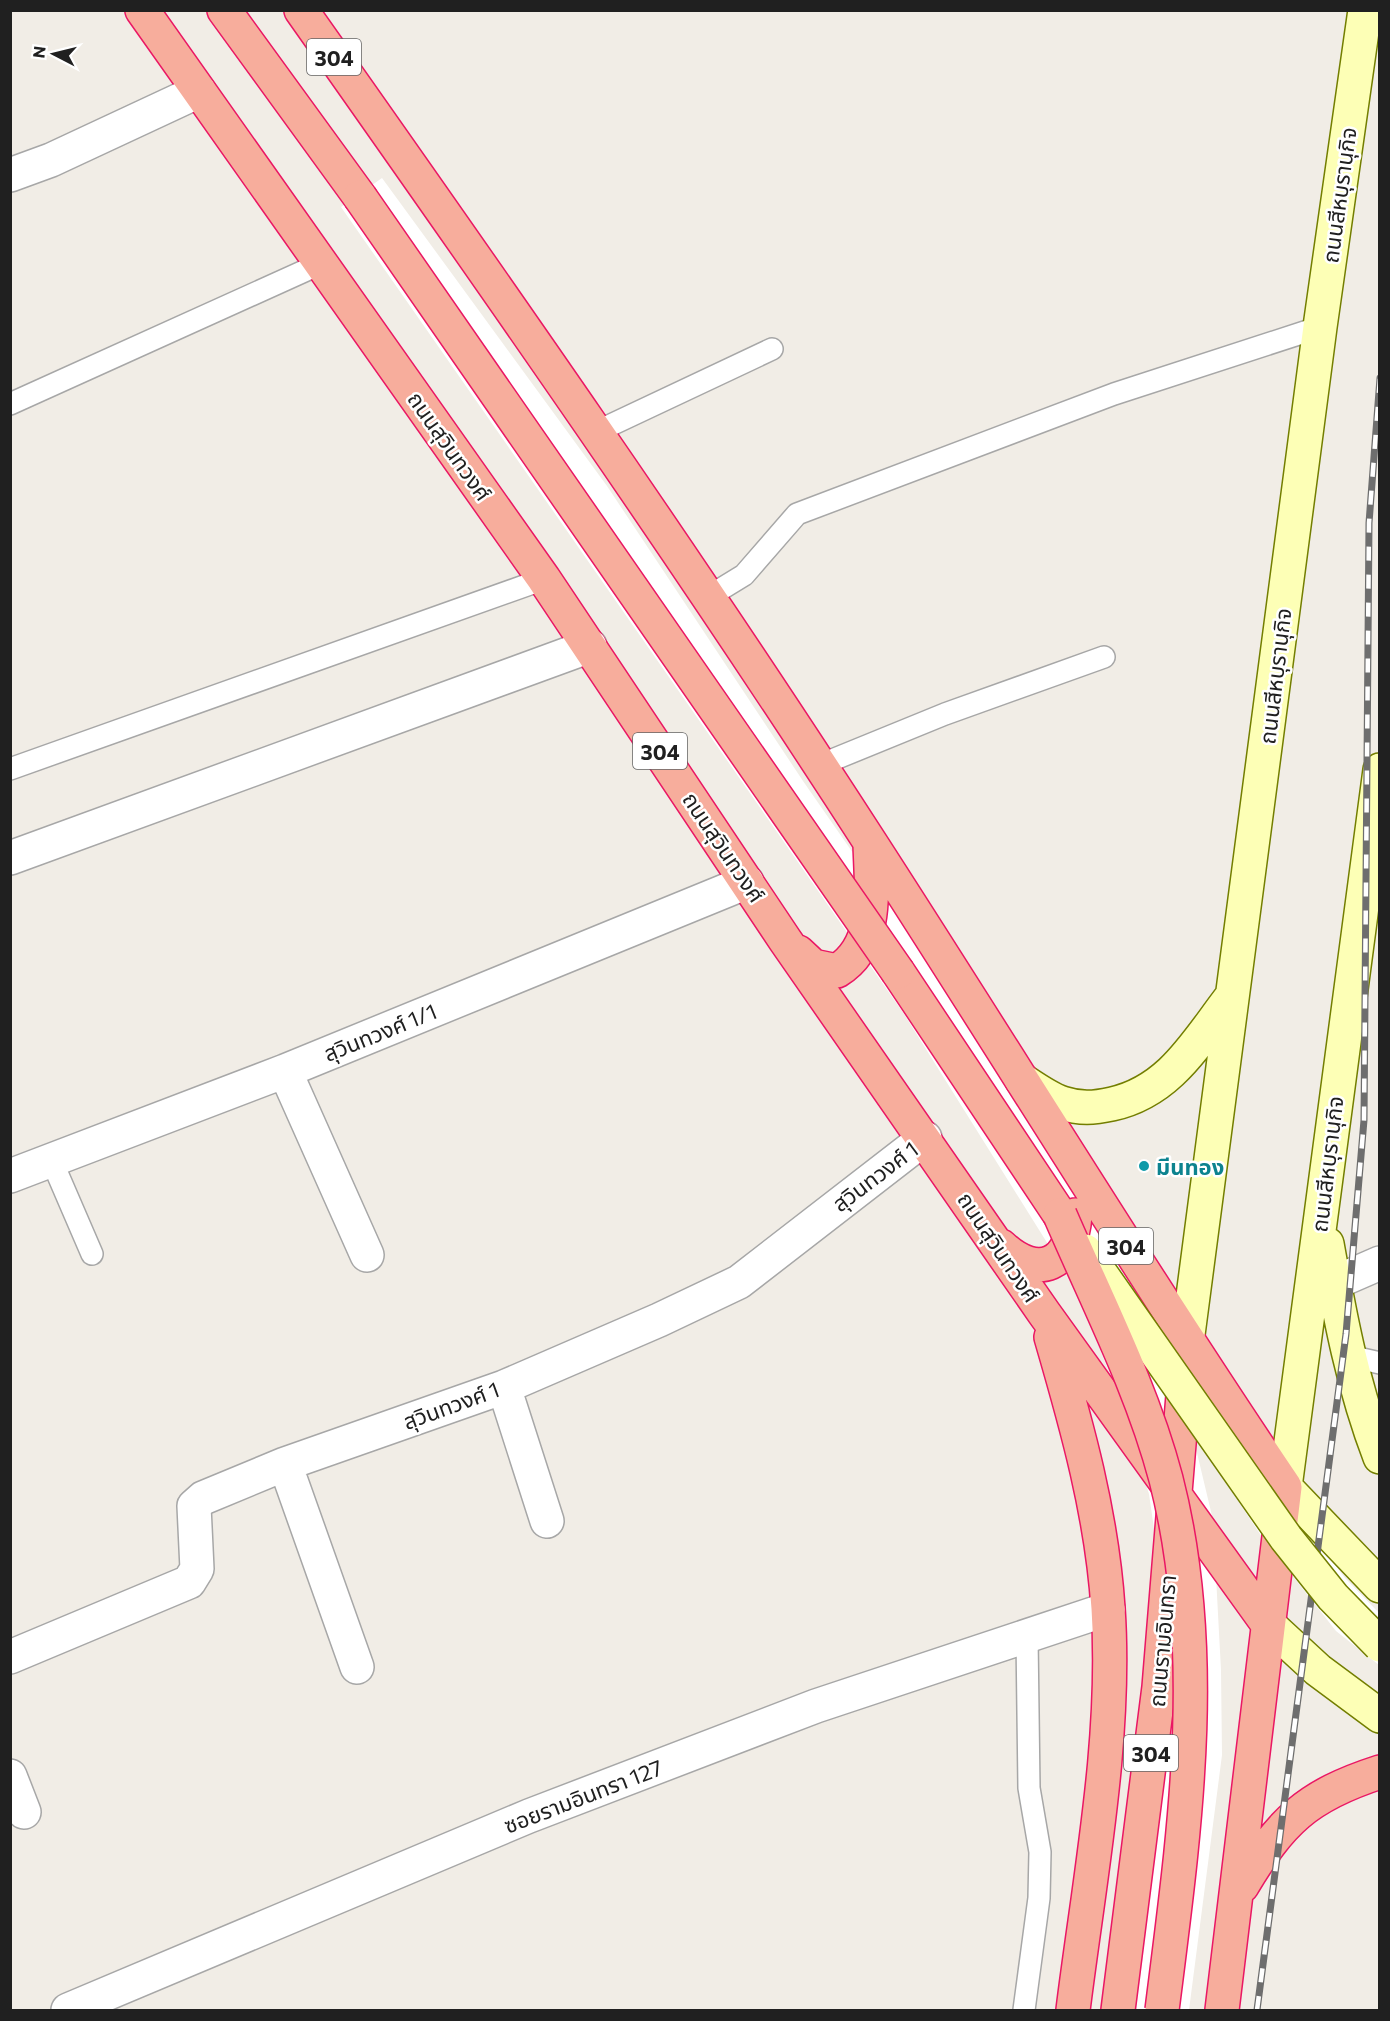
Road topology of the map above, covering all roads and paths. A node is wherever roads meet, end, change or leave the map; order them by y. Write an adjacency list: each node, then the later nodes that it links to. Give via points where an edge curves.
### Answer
1 (142, 10): 5 (highway, ถนนสุวินทวงศ์ / 304)
2 (224, 10): 31 (highway, bridge, via 360,198 898,972)
3 (301, 10): 11 (highway, 304)
4 (1365, 10): 8 (main road, ถนนสีหบุรานุกิจ)
5 (200, 91): 6 (street); 7 (highway, ถนนสุวินทวงศ์ / 304)
6 (10, 175)
7 (322, 263): 10 (lane); 12 (highway, ถนนสุวินทวงศ์ / 304)
8 (1320, 327): 13 (lane, via 1114,394 797,514 744,575); 23 (main road, ถนนสีหบุรานุกิจ)
9 (772, 349): 11 (lane)
10 (10, 404)
11 (596, 432): 13 (highway, 304)
12 (544, 579): 14 (highway, ถนนสุวินทวงศ์ / 304); 17 (lane)
13 (708, 597): 16 (highway, 304)
14 (590, 646): 20 (street); 21 (highway, ถนนสุวินทวงศ์ / 304)
15 (1104, 657): 16 (lane, via 945,714)
16 (820, 765): 19 (highway, 304)
17 (10, 769)
18 (1379, 776): 30 (main road, ถนนสีหบุรานุกิจ)
19 (870, 841): 22 (highway, via 872,899 859,952 837,971 822,969 813,966); 25 (highway, 304)
20 (10, 858)
21 (747, 882): 22 (highway, ถนนสุวินทวงศ์ / 304); 24 (street, สุวินทวงศ์ 1/1)
22 (785, 940): 26 (highway, ถนนสุวินทวงศ์ / 304)
23 (1233, 994): 25 (main road, via 1173,1072 1149,1092 1088,1109 1061,1103); 38 (main road, ถนนสีหบุรานุกิจ)
24 (285, 1071): 28 (street, สุวินทวงศ์ 1/1); 34 (street)
25 (1022, 1080): 27 (highway, 304)
26 (925, 1138): 32 (highway, ถนนสุวินทวงศ์ / 304); 40 (street, สุวินทวงศ์ 1, via 739,1282)
27 (1065, 1149): 32 (highway, via 1075,1216 1067,1247 1054,1261 1030,1266 1015,1259); 38 (highway, 304)
28 (51, 1160): 29 (street, สุวินทวงศ์ 1/1); 33 (lane)
29 (10, 1176)
30 (1322, 1210): 36 (main road); 43 (main road, ถนนสีหบุรานุกิจ)
31 (1060, 1215): 50 (main road, bridge, via 1286,1538 1333,1597); 62 (highway, bridge, via 1135,1387 1166,1479 1183,1572 1191,1648 1189,1755 1181,1860)
32 (994, 1240): 37 (highway, ถนนสุวินทวงศ์ / 304)
33 (92, 1254)
34 (367, 1255)
35 (1380, 1263): 36 (street)
36 (1334, 1283): 39 (main road)
37 (1044, 1312): 44 (highway, ถนนสุวินทวงศ์ / 304); 47 (highway, via 1088,1467)
38 (1187, 1342): 43 (highway, 304); 44 (highway, ถนนรามอินทรา / 304)
39 (1364, 1360): 41 (main road, via 1362,1409)
40 (504, 1386): 42 (street, สุวินทวงศ์ 1); 45 (street)
41 (1380, 1456)
42 (285, 1464): 51 (street, สุวินทวงศ์ 1, via 203,1498 194,1506 196,1569 189,1582); 52 (street)
43 (1285, 1487): 46 (main road); 48 (highway)
44 (1173, 1495): 48 (highway, ถนนสุวินทวงศ์ / 304); 61 (highway, ถนนรามอินทรา / 304, via 1159,1687)
45 (547, 1521)
46 (1380, 1586)
47 (1108, 1610): 49 (street, ซอยรามอินทรา 127); 60 (highway, via 1108,1731)
48 (1267, 1623): 53 (main road, via 1326,1676); 57 (highway)
49 (1027, 1637): 58 (street, ซอยรามอินทรา 127, via 816,1706 529,1816); 59 (lane, via 1029,1788 1040,1852 1039,1898)
50 (1380, 1645)
51 (10, 1657)
52 (357, 1667)
53 (1380, 1716)
54 (1380, 1772): 57 (highway, via 1316,1799 1291,1819 1267,1845)
55 (10, 1776): 56 (street)
56 (24, 1812)
57 (1236, 1896): 63 (highway)
58 (68, 2010)
59 (1024, 2010)
60 (1073, 2010)
61 (1118, 2010)
62 (1162, 2010)
63 (1222, 2010)

